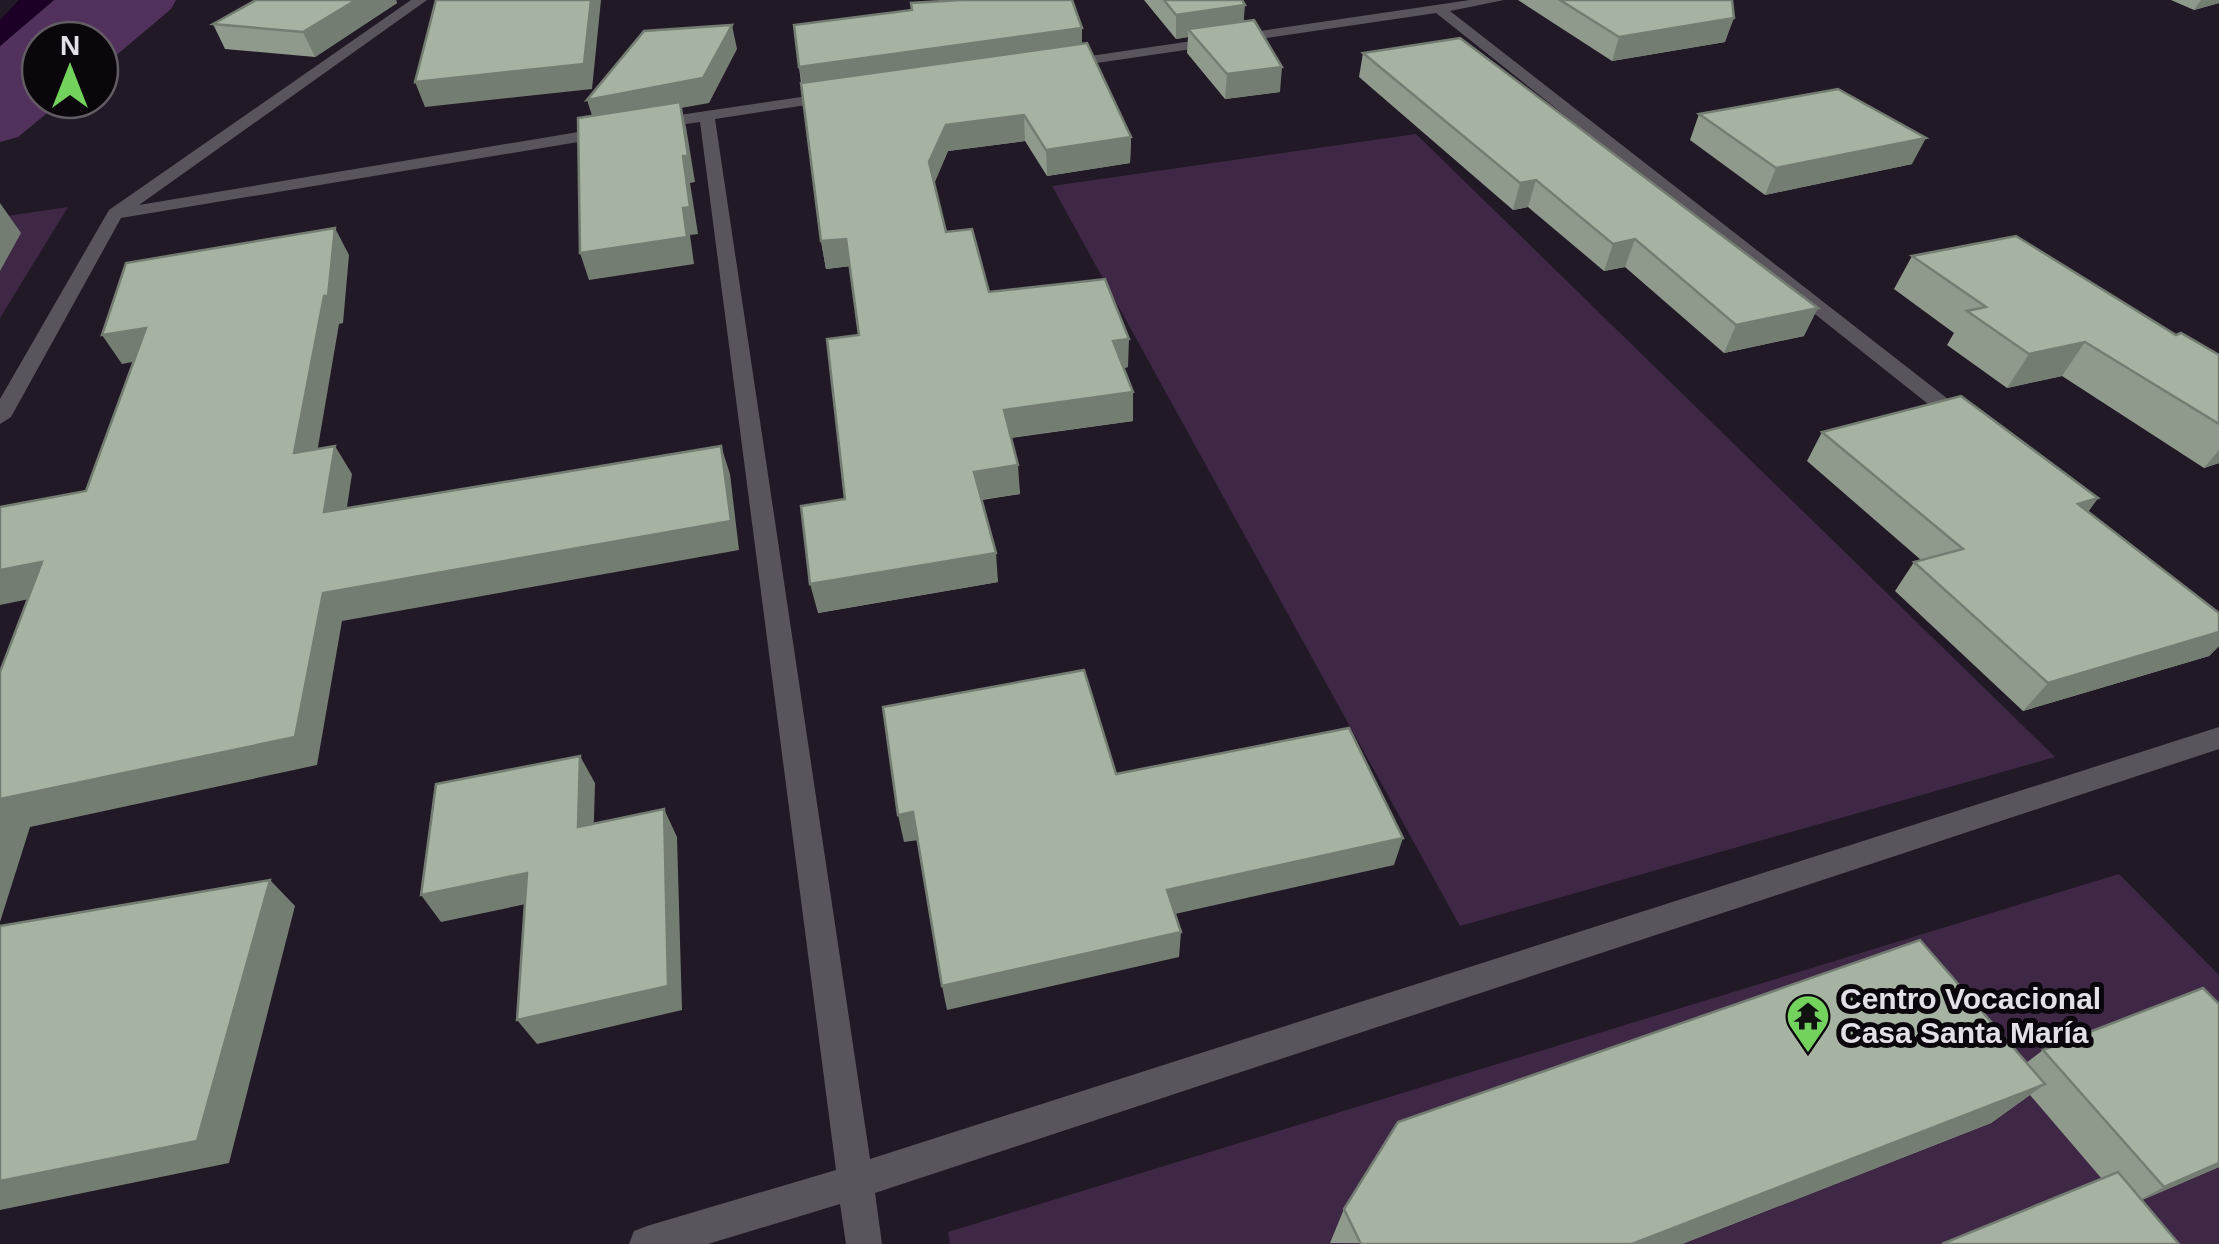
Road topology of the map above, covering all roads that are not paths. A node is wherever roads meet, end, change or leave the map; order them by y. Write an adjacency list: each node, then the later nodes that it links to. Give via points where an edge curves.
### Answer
1 (420, 0): 7 (street)
2 (1497, 0): 3 (street)
3 (1439, 9): 4 (street); 9 (street)
4 (1054, 65)
5 (861, 93): 6 (street)
6 (707, 115): 7 (street); 11 (street)
7 (115, 214): 8 (street)
8 (0, 417)
9 (1985, 439)
10 (2219, 738): 11 (street)
11 (855, 1182): 12 (street); 13 (street)
12 (647, 1244)
13 (864, 1244)

